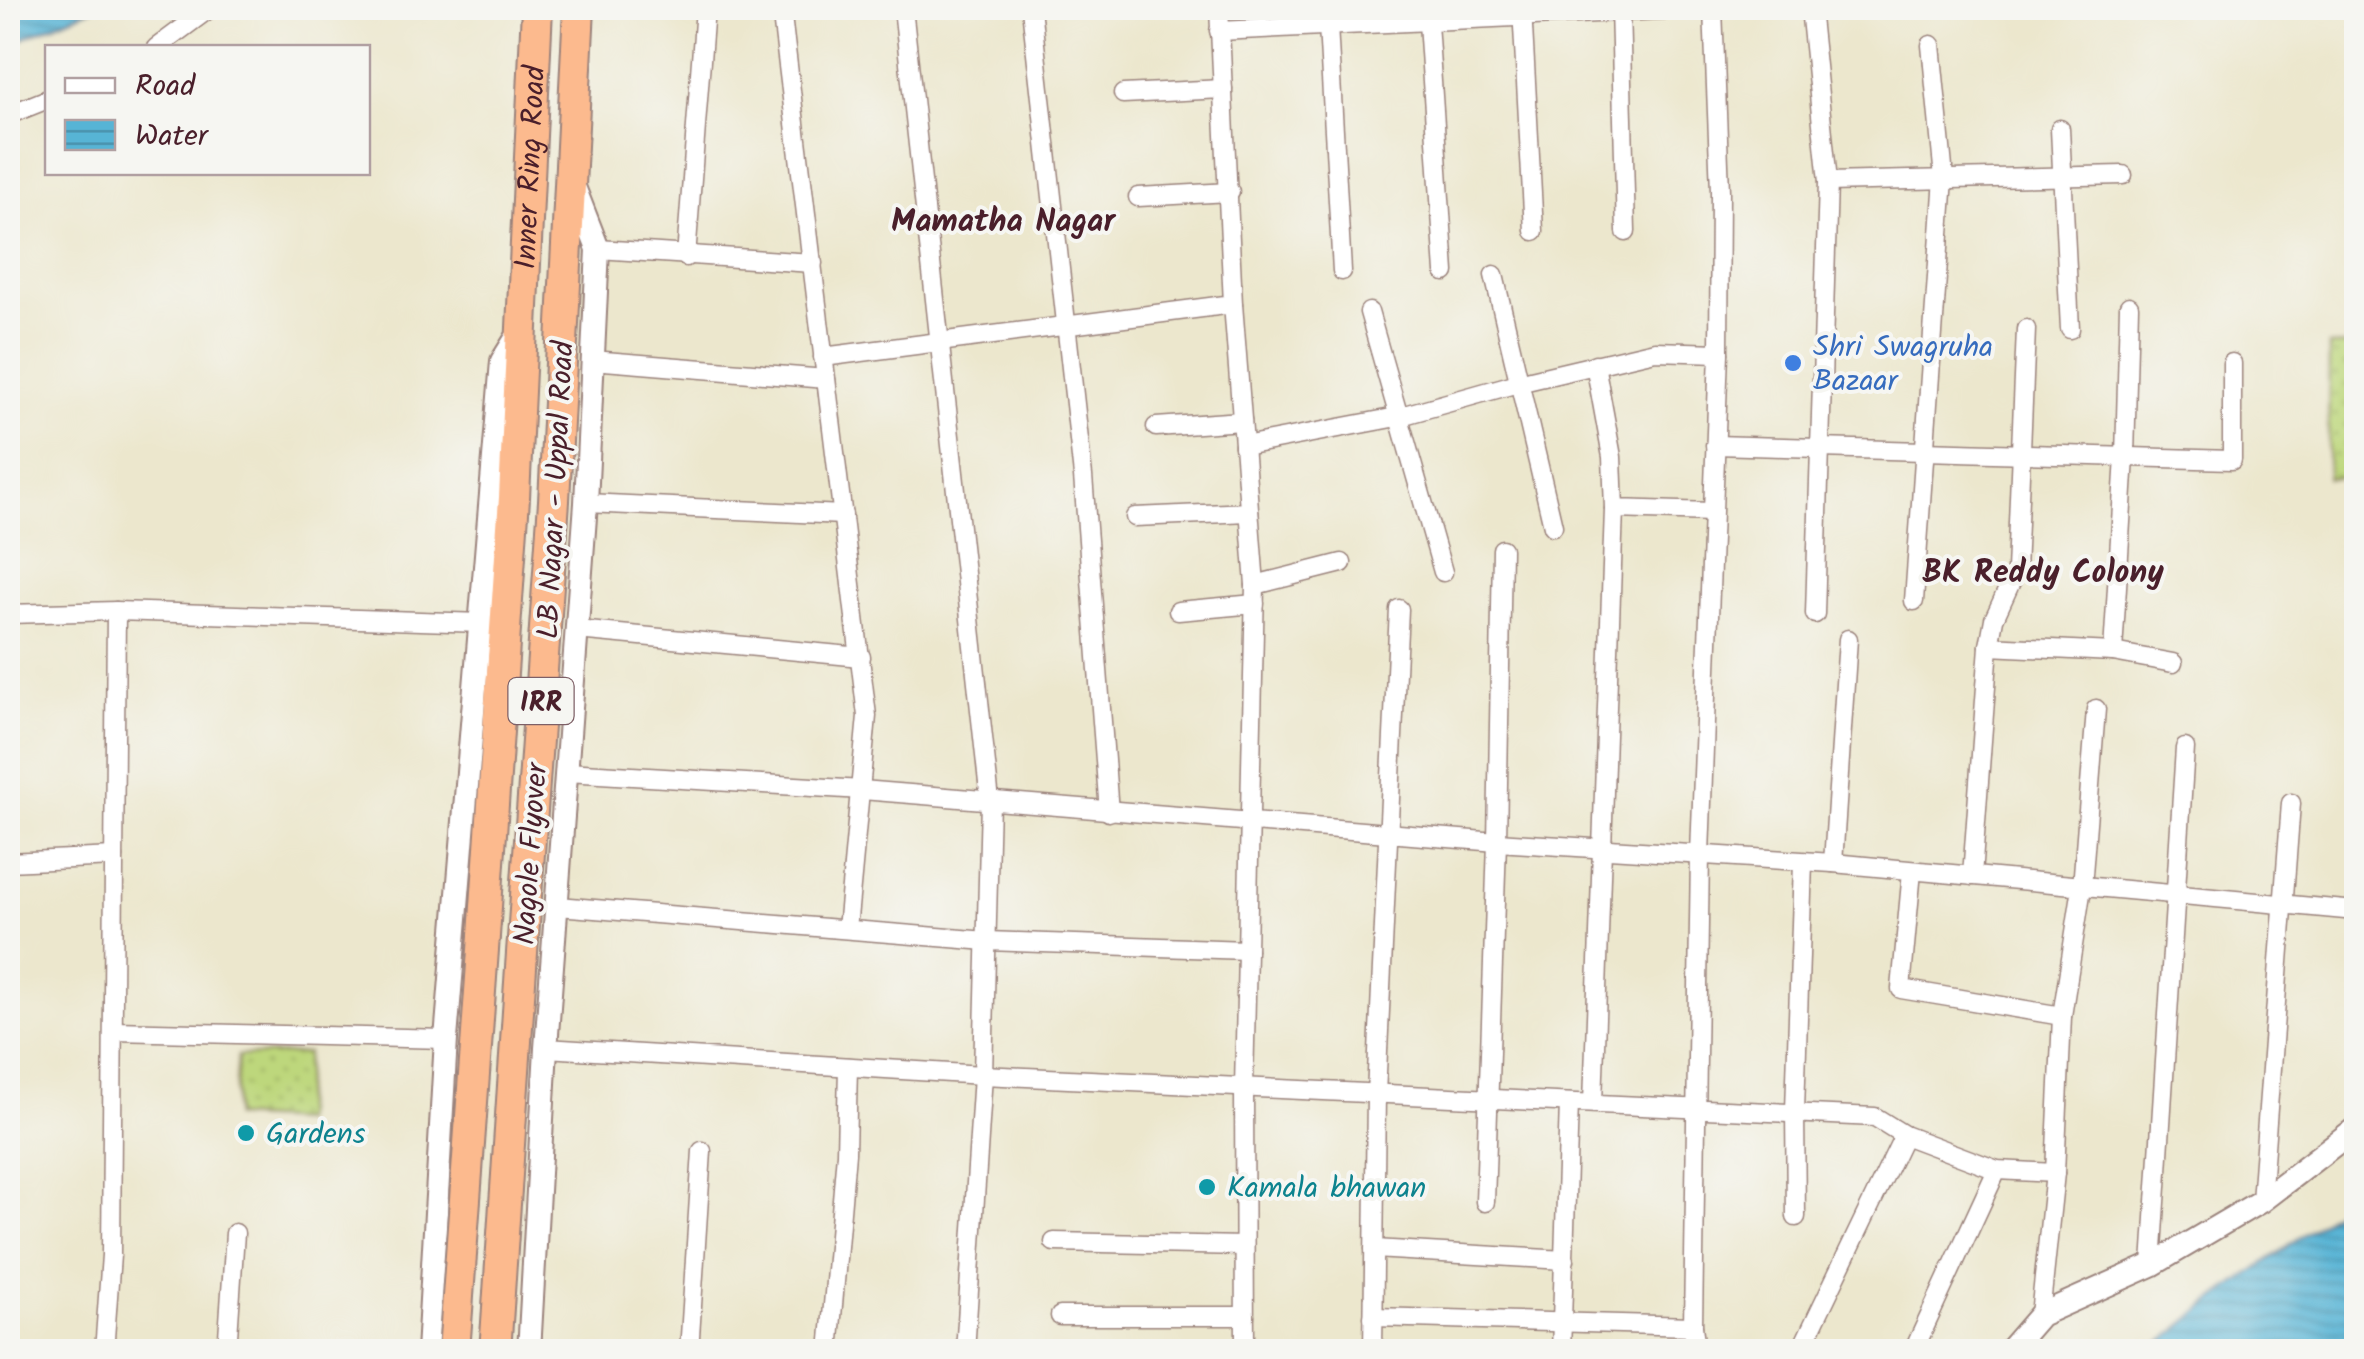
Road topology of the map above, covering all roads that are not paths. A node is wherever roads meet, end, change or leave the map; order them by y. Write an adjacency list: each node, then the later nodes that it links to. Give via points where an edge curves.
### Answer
1 (210, 8): 18 (street)
2 (537, 8): 45 (highway, Inner Ring Road / IRR)
3 (579, 8): 24 (highway, Inner Ring Road / IRR)
4 (594, 8): 24 (street, via 589,74)
5 (704, 8): 36 (street)
6 (781, 8): 37 (street)
7 (903, 8): 48 (street)
8 (1031, 8): 44 (street)
9 (1219, 8): 17 (street)
10 (1704, 8): 13 (street)
11 (1713, 8): 49 (street)
12 (1810, 8): 30 (street)
13 (1620, 10): 14 (street); 34 (street)
14 (1523, 12): 15 (street); 33 (street)
15 (1427, 15): 16 (street); 39 (street)
16 (1327, 17): 17 (street); 38 (street)
17 (1219, 31): 20 (street)
18 (160, 45)
19 (1931, 45): 28 (street)
20 (1223, 89): 21 (street); 31 (street)
21 (1123, 94)
22 (45, 100): 23 (street)
23 (8, 114)
24 (572, 121): 27 (highway, Inner Ring Road / IRR)
25 (2060, 129): 29 (street)
26 (2123, 175): 29 (street)
27 (570, 176): 35 (street, LB Nagar - Uppal Road); 154 (highway, Nagole Flyover / IRR, bridge)
28 (1944, 178): 29 (street); 30 (street); 62 (street)
29 (2063, 178): 46 (street)
30 (1828, 182): 61 (street)
31 (1230, 192): 32 (street); 41 (street)
32 (1138, 198)
33 (1534, 232)
34 (1626, 232)
35 (598, 249): 36 (street); 51 (street, LB Nagar - Uppal Road)
36 (686, 257): 37 (street)
37 (812, 263): 50 (street)
38 (1342, 271)
39 (1446, 272)
40 (1494, 275): 55 (street)
41 (1233, 304): 44 (street); 57 (street)
42 (2129, 306): 64 (street)
43 (1369, 312): 56 (street)
44 (1065, 324): 48 (street); 95 (street)
45 (523, 328): 82 (street, LB Nagar - Uppal Road, via 502,360); 153 (highway, Nagole Flyover / IRR, bridge)
46 (2070, 328)
47 (2026, 329): 63 (street)
48 (941, 340): 50 (street); 93 (street)
49 (1719, 353): 53 (street, via 1655,351); 59 (street)
50 (823, 357): 54 (street)
51 (592, 360): 54 (street); 65 (street, LB Nagar - Uppal Road)
52 (2232, 363): 64 (street, via 2232,460)
53 (1596, 364): 55 (street); 66 (street)
54 (826, 379): 69 (street)
55 (1518, 383): 56 (street); 71 (street)
56 (1397, 417): 60 (street); 74 (street)
57 (1242, 421): 58 (street); 60 (street)
58 (1156, 427)
59 (1716, 445): 61 (street); 68 (street)
60 (1244, 446): 67 (street)
61 (1822, 446): 62 (street); 81 (street)
62 (1924, 450): 63 (street); 76 (street)
63 (2023, 454): 64 (street); 85 (street, via 2016,570)
64 (2125, 457): 86 (street)
65 (586, 503): 69 (street); 83 (street, LB Nagar - Uppal Road)
66 (1614, 509): 68 (street); 99 (street)
67 (1249, 512): 70 (street); 75 (street)
68 (1712, 512): 100 (street)
69 (843, 515): 87 (street)
70 (1134, 517)
71 (1553, 526)
72 (1502, 549): 98 (street)
73 (1342, 563): 75 (street)
74 (1443, 572)
75 (1255, 595): 79 (street); 96 (street)
76 (1914, 600)
77 (1399, 609): 97 (street)
78 (116, 611): 80 (street); 82 (street); 101 (street)
79 (1178, 611)
80 (8, 614)
81 (1815, 614)
82 (482, 623): 117 (street, LB Nagar - Uppal Road)
83 (577, 630): 87 (street); 91 (street, LB Nagar - Uppal Road)
84 (1848, 639): 104 (street)
85 (1990, 646): 86 (street); 106 (street)
86 (2114, 652): 88 (street)
87 (861, 657): 92 (street, via 867,716)
88 (2173, 663)
89 (2096, 709): 107 (street)
90 (2186, 748): 108 (street)
91 (567, 772): 92 (street); 110 (street, LB Nagar - Uppal Road)
92 (862, 790): 93 (street); 112 (street)
93 (990, 801): 95 (street); 113 (street)
94 (2291, 803): 109 (street)
95 (1109, 812): 96 (street)
96 (1252, 823): 97 (street); 114 (street)
97 (1390, 834): 98 (street); 122 (street)
98 (1497, 842): 99 (street); 123 (street)
99 (1602, 848): 100 (street); 125 (street)
100 (1700, 854): 103 (street); 126 (street)
101 (114, 857): 102 (street); 116 (street)
102 (8, 862)
103 (1803, 862): 104 (street); 127 (street)
104 (1832, 864): 105 (street)
105 (1912, 871): 106 (street); 115 (street, via 1901,989)
106 (1972, 876): 107 (street)
107 (2082, 886): 108 (street); 115 (street)
108 (2177, 896): 109 (street); 143 (street)
109 (2283, 904): 111 (street); 135 (street)
110 (558, 906): 112 (street); 118 (street, LB Nagar - Uppal Road)
111 (2356, 911)
112 (847, 929): 113 (street)
113 (987, 941): 114 (street); 120 (street)
114 (1247, 950): 121 (street)
115 (2062, 1016): 132 (street)
116 (114, 1031): 117 (street); 150 (street)
117 (446, 1039): 133 (street, LB Nagar - Uppal Road)
118 (546, 1048): 119 (street); 134 (street, LB Nagar - Uppal Road)
119 (848, 1067): 120 (street); 157 (street)
120 (983, 1075): 121 (street); 158 (street)
121 (1244, 1088): 122 (street); 140 (street)
122 (1376, 1094): 123 (street); 141 (street)
123 (1488, 1100): 124 (street); 136 (street)
124 (1569, 1102): 125 (street); 142 (street)
125 (1593, 1103): 126 (street)
126 (1698, 1108): 127 (street); 149 (street)
127 (1795, 1111): 129 (street, via 1875,1117); 137 (street)
128 (2356, 1128): 135 (street)
129 (1904, 1135): 131 (street); 163 (street)
130 (702, 1151): 156 (street)
131 (1997, 1170): 132 (street); 164 (street)
132 (2055, 1172): 146 (street)
133 (439, 1177): 134 (street); 152 (street, LB Nagar - Uppal Road)
134 (539, 1180): 155 (street, LB Nagar - Uppal Road)
135 (2261, 1201): 143 (street)
136 (1485, 1202)
137 (1796, 1217)
138 (236, 1233): 151 (street)
139 (1054, 1242): 140 (street)
140 (1244, 1246): 145 (street)
141 (1374, 1249): 142 (street); 147 (street)
142 (1565, 1260): 148 (street)
143 (2152, 1264): 146 (street)
144 (1060, 1316): 145 (street)
145 (1246, 1316): 159 (street)
146 (2040, 1316): 165 (street)
147 (1374, 1317): 148 (street); 160 (street)
148 (1562, 1320): 149 (street); 161 (street)
149 (1693, 1326): 162 (street)
150 (104, 1352)
151 (227, 1352)
152 (428, 1352)
153 (454, 1352)
154 (495, 1352)
155 (529, 1352)
156 (688, 1352)
157 (829, 1352)
158 (965, 1352)
159 (1244, 1352)
160 (1373, 1352)
161 (1560, 1352)
162 (1696, 1352)
163 (1800, 1352)
164 (1913, 1352)
165 (2008, 1352)

